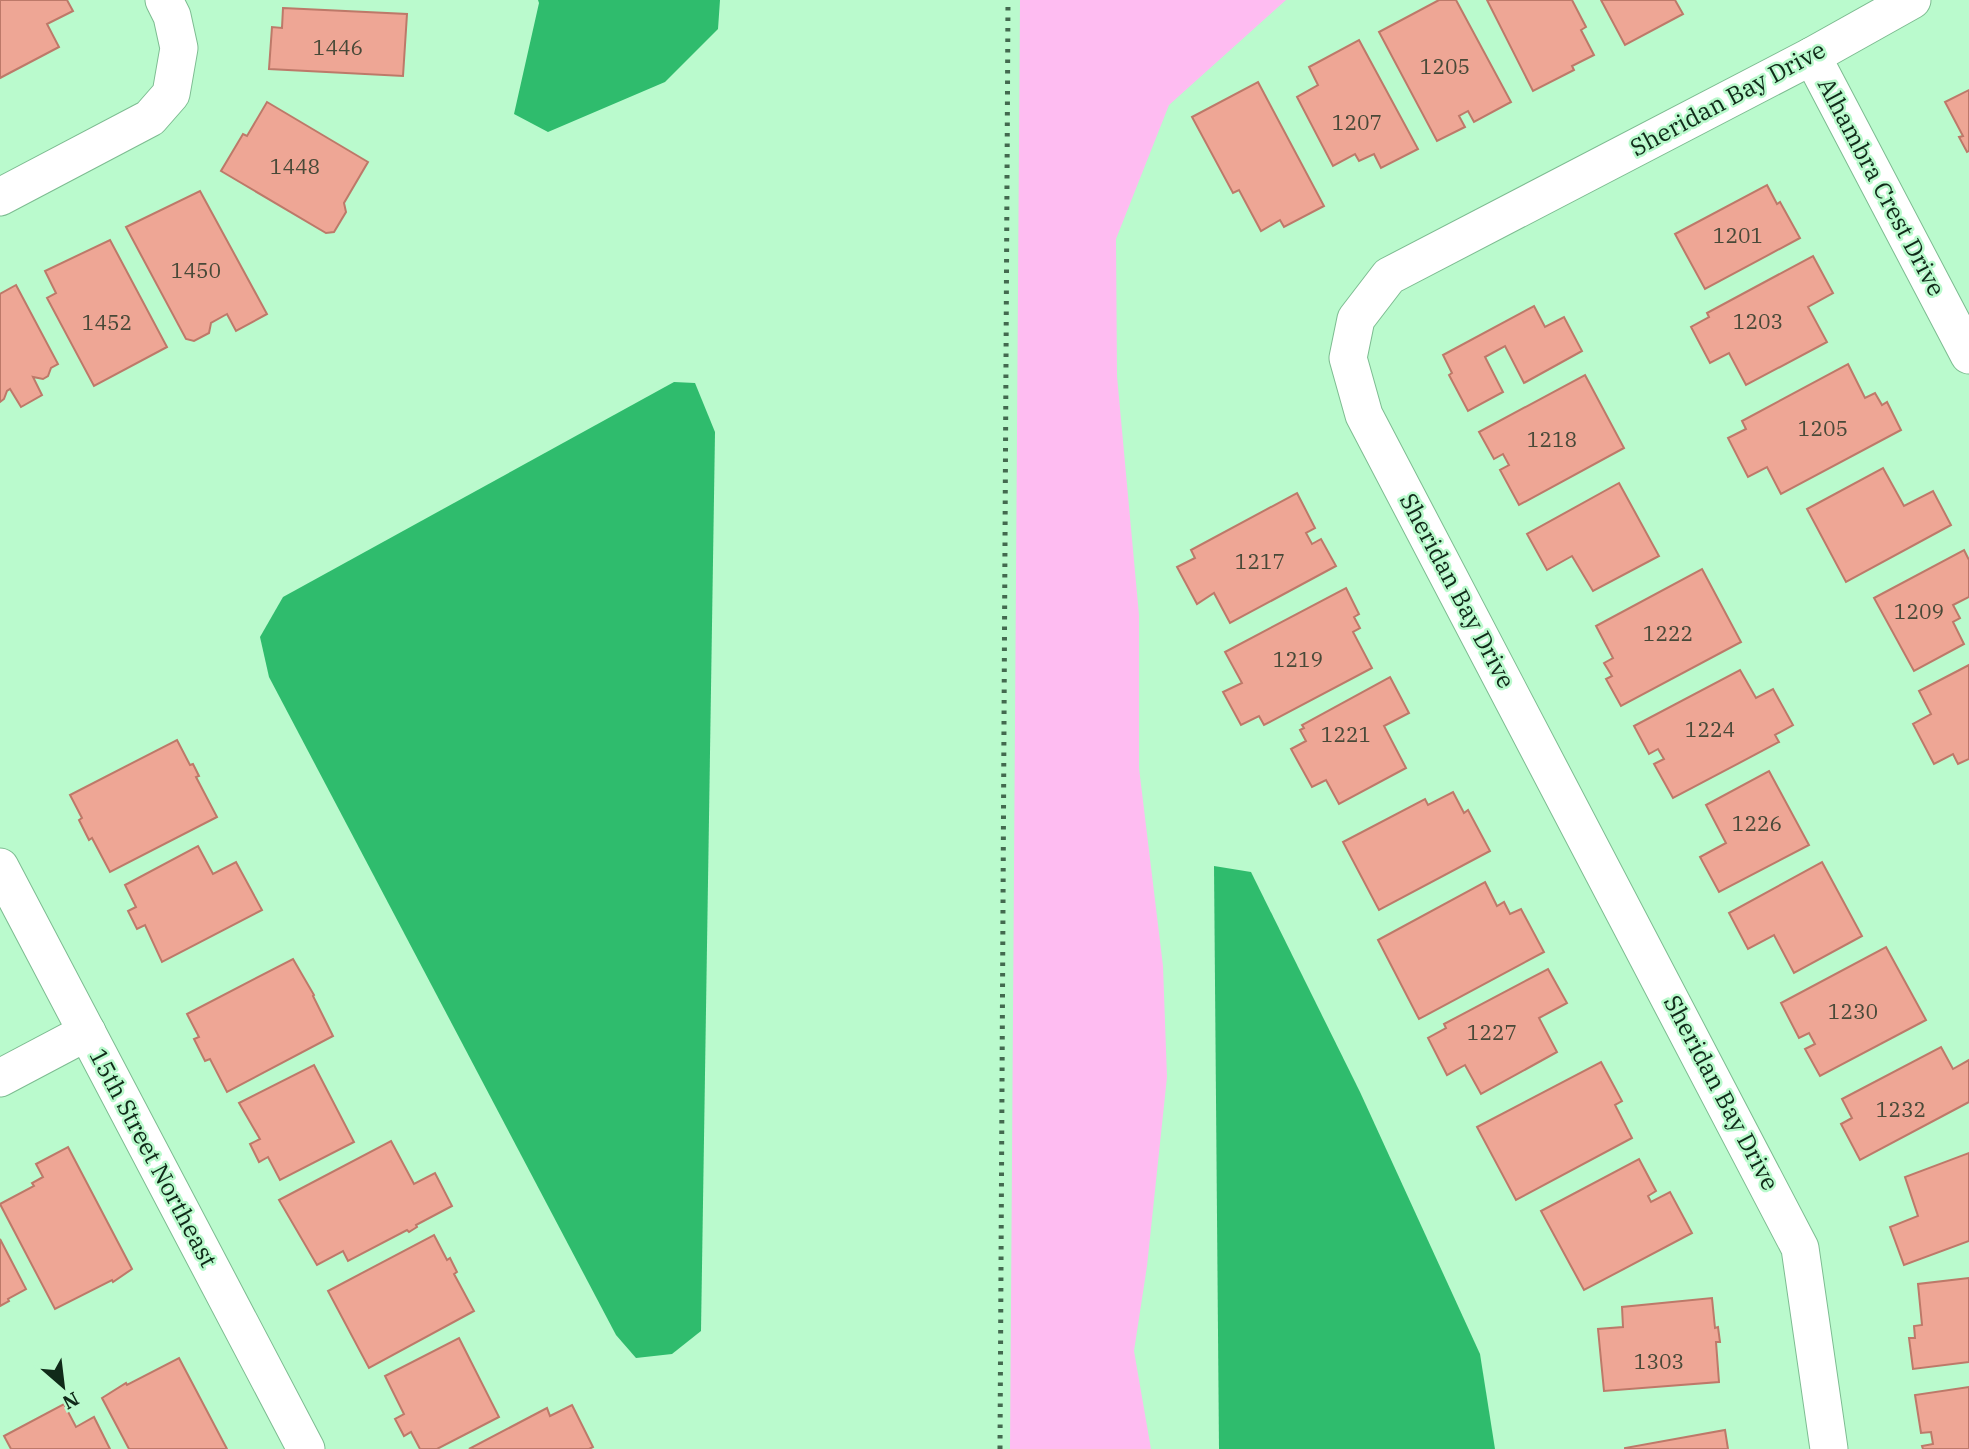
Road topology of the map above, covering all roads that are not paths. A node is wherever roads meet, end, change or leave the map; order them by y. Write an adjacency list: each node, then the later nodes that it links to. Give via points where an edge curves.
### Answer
1 (164, 0): 4 (street, via 179,48 171,94 150,118)
2 (1912, 0): 3 (street, Sheridan Bay Drive)
3 (1812, 56): 5 (street, Alhambra Crest Drive); 10 (street, Sheridan Bay Drive, via 1389,276 1356,319 1348,358 1364,415 1800,1248)
4 (0, 197)
5 (1969, 355)
6 (0, 867): 7 (street, 15th Street Northeast)
7 (86, 1032): 8 (street); 9 (street, 15th Street Northeast)
8 (0, 1078)
9 (306, 1449)
10 (1829, 1449)

